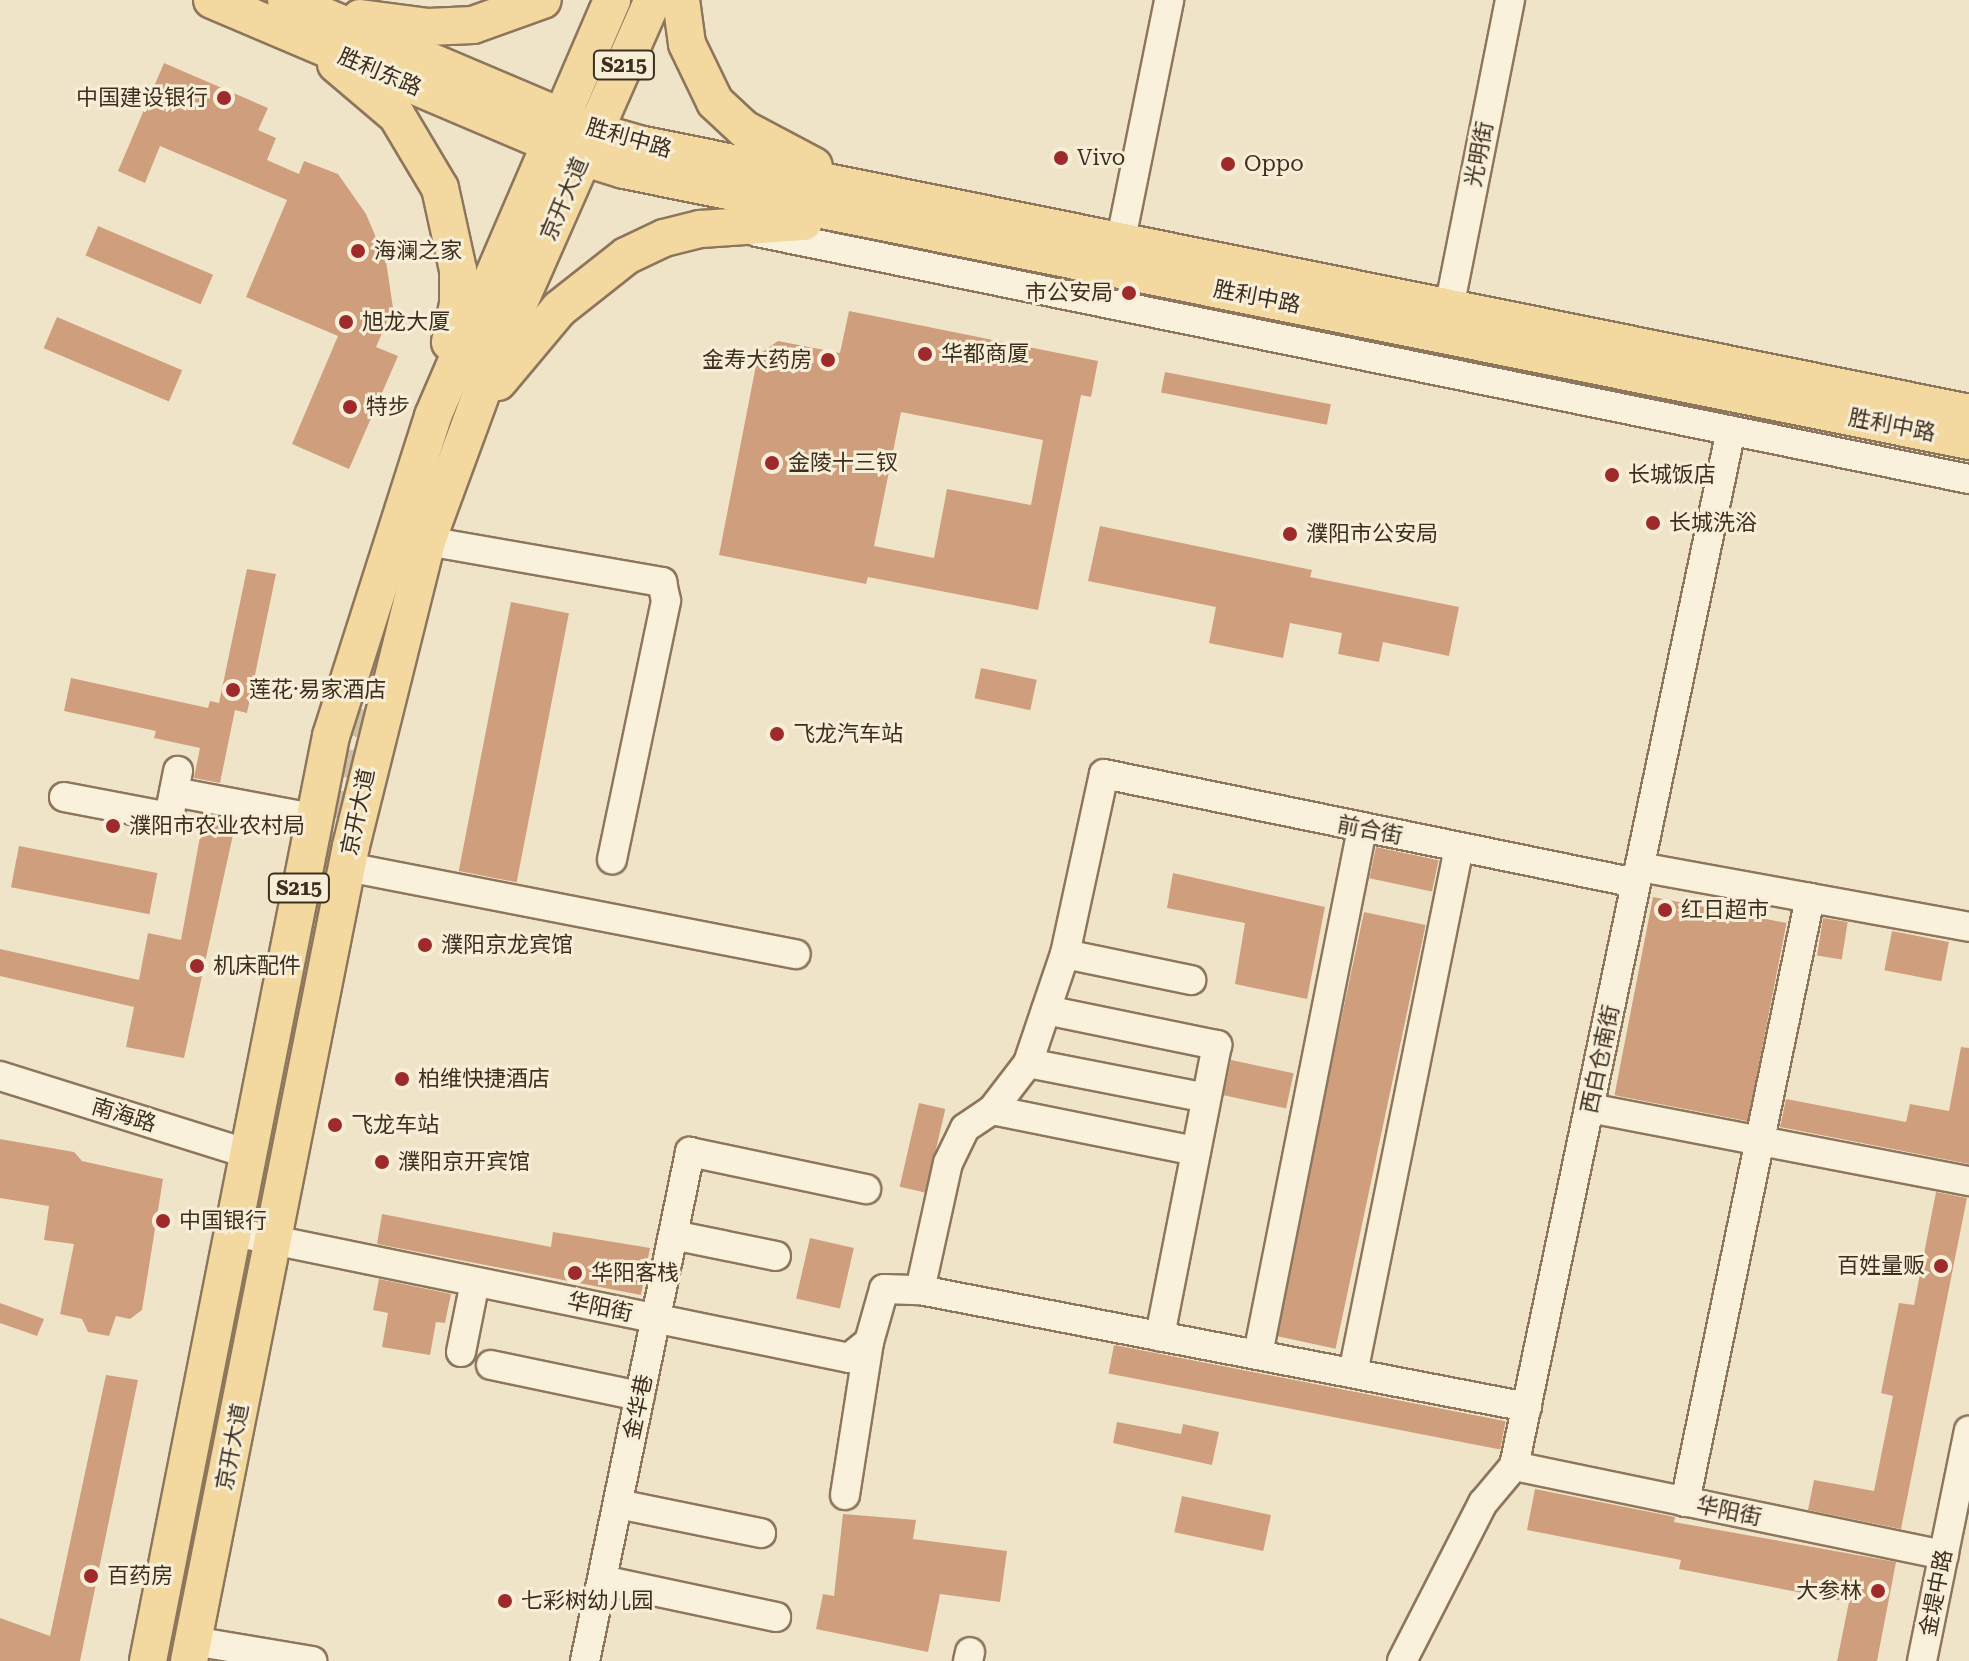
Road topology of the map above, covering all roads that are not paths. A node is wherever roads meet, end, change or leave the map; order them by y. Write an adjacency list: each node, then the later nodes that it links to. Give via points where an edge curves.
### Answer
1 (212, 0): 8 (main road, 胜利东路)
2 (543, 0): 8 (main road, via 473,25 428,27)
3 (612, 0): 9 (main road, 京开大道 / S215)
4 (653, 0): 10 (main road, 京开大道 / S215)
5 (681, 0): 11 (main road, via 698,72 715,102 744,129 784,154)
6 (1169, 0): 13 (street)
7 (1510, 0): 14 (street, 光明街)
8 (293, 14): 9 (main road, 胜利东路); 17 (main road, via 336,64 397,116 440,188 458,270 458,304)
9 (554, 130): 10 (main road, 胜利中路); 17 (main road, 京开大道 / S215)
10 (588, 144): 11 (main road, 胜利中路); 15 (main road, 京开大道 / S215)
11 (903, 211): 12 (main road); 13 (main road, 胜利中路); 19 (main road, 胜利中路)
12 (733, 227): 15 (main road, via 664,238 591,279); 18 (street)
13 (1120, 244): 14 (main road, 胜利中路)
14 (1449, 308): 16 (main road, 胜利中路)
15 (474, 411): 21 (main road, 京开大道 / S215)
16 (1969, 413)
17 (433, 416): 23 (main road, 京开大道 / S215, via 361,633)
18 (1731, 430): 20 (street); 28 (street, 西白仓南街)
19 (1969, 441)
20 (1969, 479)
21 (427, 541): 26 (street, via 662,582 666,601); 27 (main road, 京开大道 / S215, via 372,748)
22 (64, 797): 23 (street, via 169,817 176,781)
23 (313, 818): 42 (main road, 京开大道 / S215)
24 (1362, 829): 25 (street, 前合街); 32 (street, 前合街, via 1104,774); 55 (street)
25 (1459, 848): 28 (street, 前合街); 57 (street)
26 (612, 859)
27 (347, 867): 31 (street); 47 (main road, 京开大道 / S215)
28 (1638, 875): 29 (street, 前合街); 38 (street, 西白仓南街)
29 (1810, 898): 30 (street, 前合街); 40 (street)
30 (1969, 927)
31 (796, 954)
32 (1065, 954): 33 (street); 34 (street)
33 (1191, 980)
34 (1046, 1010): 35 (street); 37 (street, via 1217,1045)
35 (1028, 1063): 37 (street); 39 (street)
36 (0, 1076): 42 (street, 南海路)
37 (1206, 1098): 41 (street)
38 (1589, 1108): 40 (street); 59 (street, 西白仓南街)
39 (992, 1110): 41 (street); 50 (street, via 965,1128 948,1163)
40 (1760, 1141): 43 (street); 63 (street)
41 (1196, 1151): 52 (street)
42 (249, 1154): 45 (main road, 京开大道 / S215)
43 (1969, 1181)
44 (866, 1189): 46 (street, 金华巷, via 690,1152)
45 (234, 1232): 47 (street, 华阳街); 70 (main road, 京开大道 / S215)
46 (673, 1235): 48 (street); 51 (street, 金华巷)
47 (274, 1240): 49 (street, 华阳街); 69 (main road, 京开大道 / S215)
48 (776, 1256)
49 (475, 1282): 51 (street, 华阳街); 54 (street)
50 (920, 1290): 52 (street); 53 (street, via 884,1289)
51 (656, 1319): 53 (street, 华阳街, via 849,1358); 58 (street, 金华巷)
52 (1160, 1336): 55 (street)
53 (869, 1342): 62 (street)
54 (461, 1352)
55 (1258, 1354): 57 (street)
56 (491, 1365): 58 (street)
57 (1353, 1373): 59 (street)
58 (640, 1396): 64 (street, 金华巷)
59 (1527, 1407): 61 (street, 西白仓南街)
60 (1969, 1431): 66 (street, 金堤中路)
61 (1514, 1466): 63 (street, 华阳街); 73 (street, 西白仓南街, via 1483,1503)
62 (845, 1495)
63 (1685, 1502): 66 (street, 华阳街)
64 (618, 1504): 65 (street); 67 (street, 金华巷)
65 (761, 1533)
66 (1944, 1555): 74 (street, 金堤中路)
67 (602, 1580): 68 (street); 72 (street, 金华巷)
68 (776, 1617)
69 (191, 1651): 71 (street)
70 (148, 1661)
71 (312, 1661)
72 (585, 1661)
73 (1402, 1661)
74 (1922, 1661)

